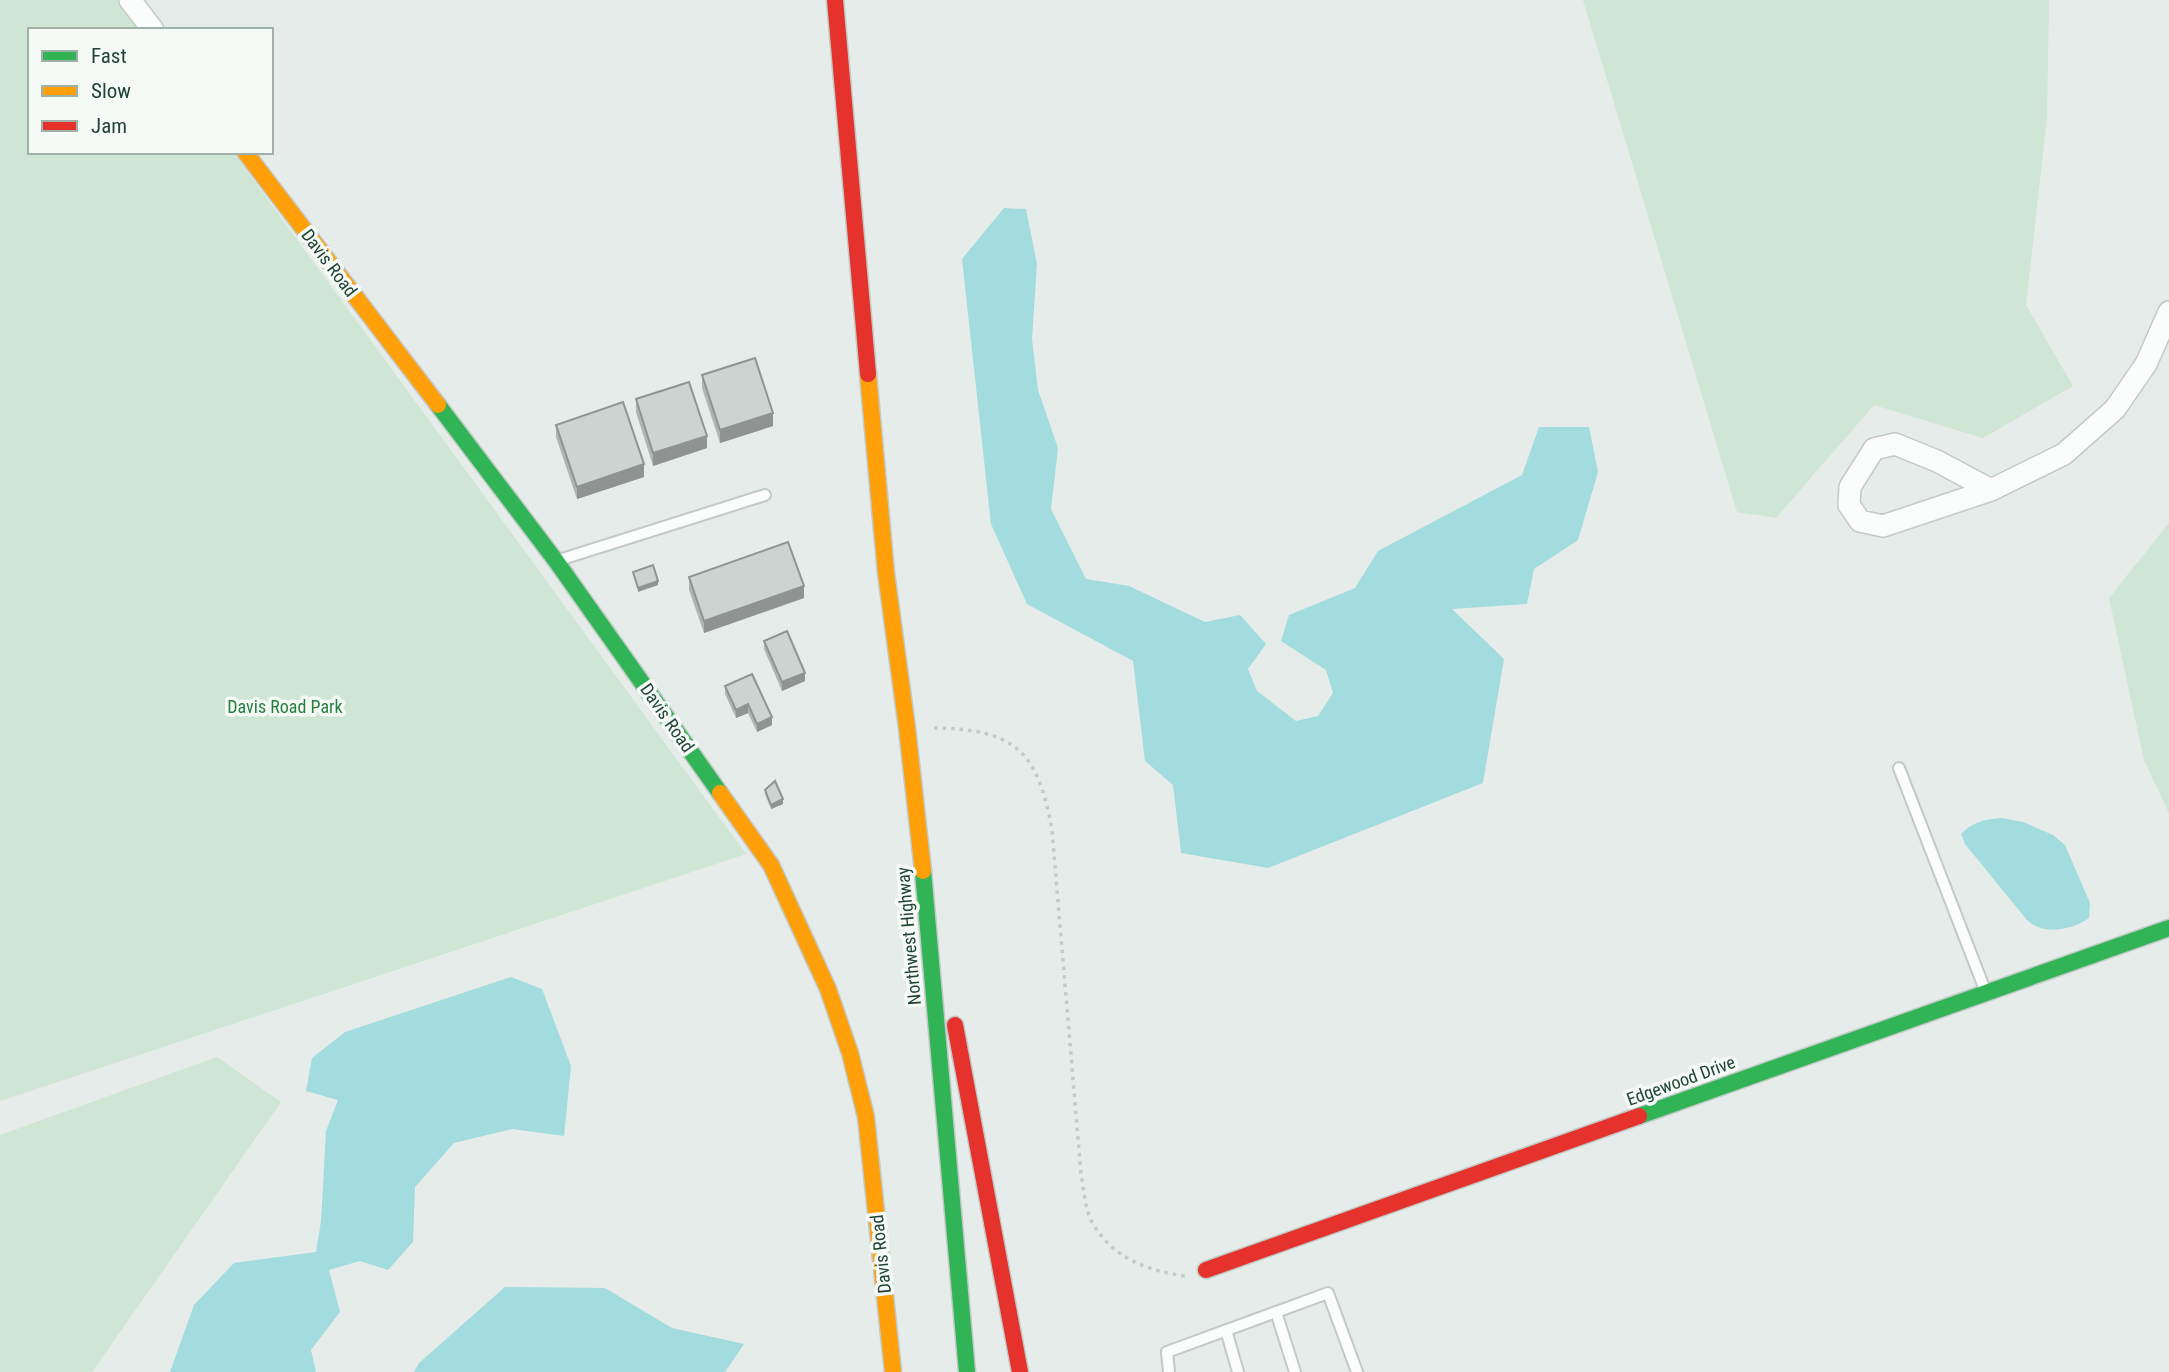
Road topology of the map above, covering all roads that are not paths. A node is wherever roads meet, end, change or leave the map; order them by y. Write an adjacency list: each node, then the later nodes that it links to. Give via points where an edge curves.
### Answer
1 (130, 0): 3 (street)
2 (835, 0): 10 (street, via 886,573)
3 (151, 28)
4 (248, 154): 8 (street, Davis Road)
5 (2169, 312): 6 (street, via 2146,364 2115,409 2064,454)
6 (1991, 490): 6 (street, via 1883,526 1860,521 1849,505 1850,487 1874,449 1895,444)
7 (765, 495): 8 (lane)
8 (556, 561): 16 (street, Davis Road, via 771,865 828,989 866,1118)
9 (1899, 768): 12 (lane)
10 (921, 854): 17 (street, Northwest Highway); 18 (street, Northwest Highway)
11 (2169, 928): 12 (street, Edgewood Drive)
12 (1986, 993): 13 (street, Edgewood Drive)
13 (1206, 1270)
14 (1276, 1312): 15 (lane); 21 (lane); 22 (lane, via 1328,1293)
15 (1226, 1330): 19 (lane, via 1167,1352); 20 (lane)
16 (893, 1372)
17 (967, 1372)
18 (1020, 1372)
19 (1169, 1372)
20 (1238, 1372)
21 (1295, 1372)
22 (1357, 1372)

